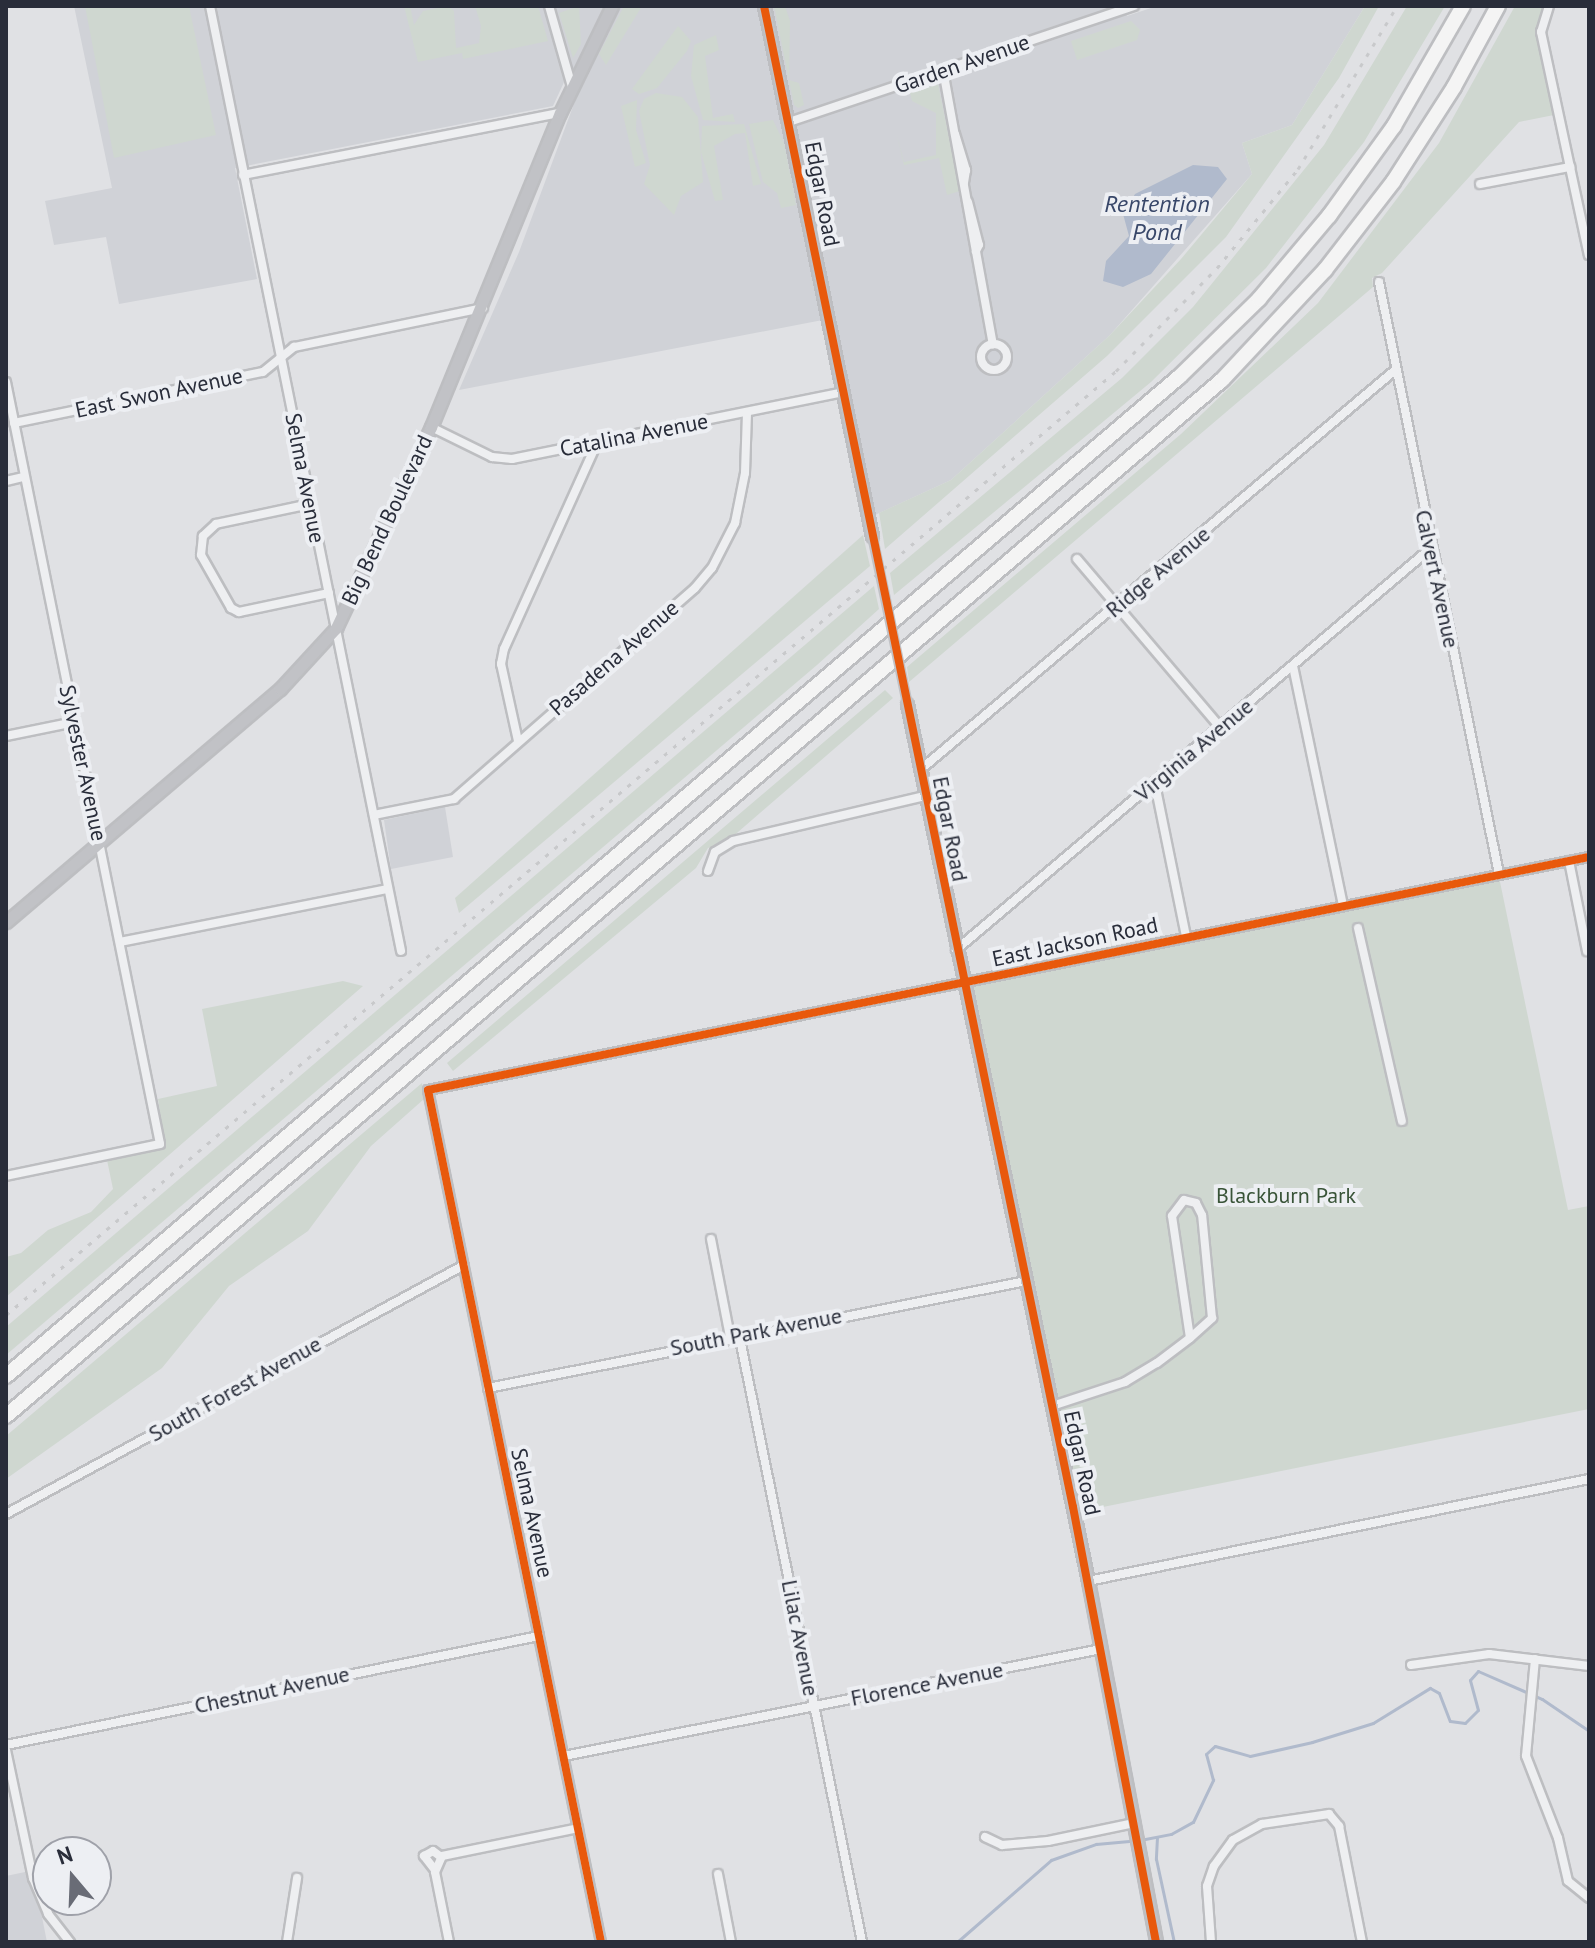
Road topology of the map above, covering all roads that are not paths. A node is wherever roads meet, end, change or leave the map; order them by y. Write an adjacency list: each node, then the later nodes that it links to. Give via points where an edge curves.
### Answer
1 (210, 6): 14 (street, Selma Avenue)
2 (549, 6): 10 (street)
3 (612, 6): 10 (street, Big Bend Boulevard)
4 (764, 6): 12 (street, Edgar Road)
5 (1134, 6): 9 (street, Garden Avenue)
6 (1463, 6): 68 (highway, via 1394,126 1329,216 1259,299 1179,377)
7 (1498, 6): 71 (highway, via 1454,87 1385,193 1316,281 1222,380)
8 (1549, 6): 13 (street, via 1541,32)
9 (943, 70): 12 (street, Garden Avenue); 19 (street)
10 (572, 87): 11 (street, Big Bend Boulevard)
11 (560, 113): 14 (street); 18 (street, Big Bend Boulevard)
12 (789, 122): 23 (street, Edgar Road)
13 (1570, 167): 15 (street); 16 (street)
14 (243, 175): 20 (street, Selma Avenue)
15 (1480, 184)
16 (1589, 254)
17 (1379, 282): 21 (street, Calvert Avenue)
18 (484, 308): 20 (street, East Swon Avenue, via 294,347); 26 (street, Big Bend Boulevard)
19 (993, 344)
20 (281, 357): 25 (street, East Swon Avenue, via 263,372); 30 (street, Selma Avenue)
21 (1394, 371): 31 (street, Calvert Avenue); 34 (street, Ridge Avenue)
22 (6, 382): 25 (street, Sylvester Avenue)
23 (843, 392): 24 (street, Catalina Avenue); 41 (street, Edgar Road, bridge)
24 (747, 412): 27 (street, Catalina Avenue); 40 (street, Pasadena Avenue, via 741,501 712,568)
25 (14, 423): 28 (street, Sylvester Avenue)
26 (431, 427): 27 (street, Catalina Avenue, via 502,459); 35 (street, Big Bend Boulevard)
27 (598, 441): 40 (street, via 504,649 501,664)
28 (23, 477): 29 (street); 37 (street, Sylvester Avenue)
29 (6, 481)
30 (310, 504): 33 (street, Selma Avenue); 33 (street, via 216,524 203,536 201,555 231,608 239,612)
31 (1431, 548): 36 (street, Virginia Avenue); 49 (street, Calvert Avenue)
32 (1077, 559): 34 (street)
33 (329, 593): 35 (street, Selma Avenue)
34 (1117, 606): 38 (street); 41 (street, Ridge Avenue)
35 (336, 628): 44 (street, Selma Avenue); 45 (street, Big Bend Boulevard, via 280,689)
36 (1293, 666): 38 (street, Virginia Avenue); 51 (street)
37 (75, 722): 39 (street); 45 (street, Sylvester Avenue)
38 (1220, 727): 42 (street, Virginia Avenue)
39 (6, 736)
40 (518, 741): 44 (street, Pasadena Avenue, via 454,799)
41 (920, 770): 43 (street, Edgar Road)
42 (1155, 784): 54 (street); 56 (street, Virginia Avenue)
43 (925, 796): 48 (street, via 733,841 715,852); 56 (street, Edgar Road)
44 (374, 815): 50 (street, Selma Avenue)
45 (99, 842): 52 (street, Big Bend Boulevard); 55 (street, Sylvester Avenue)
46 (1589, 857): 47 (street, East Jackson Road)
47 (1569, 861): 49 (street, East Jackson Road); 58 (street)
48 (708, 871)
49 (1499, 874): 51 (street, East Jackson Road)
50 (388, 889): 55 (street); 57 (street, Selma Avenue)
51 (1343, 906): 54 (street, East Jackson Road)
52 (6, 922)
53 (1358, 928): 61 (street)
54 (1186, 937): 59 (street, East Jackson Road)
55 (120, 942): 62 (street, Sylvester Avenue, via 160,1144)
56 (956, 950): 59 (street, Edgar Road)
57 (401, 951)
58 (1587, 951)
59 (963, 984): 60 (street, East Jackson Road); 65 (street, Edgar Road)
60 (428, 1090): 64 (street, Selma Avenue)
61 (1402, 1121)
62 (6, 1176)
63 (711, 1239): 66 (street, Lilac Avenue)
64 (464, 1265): 69 (street, Selma Avenue); 73 (street, South Forest Avenue)
65 (1026, 1281): 66 (street, South Park Avenue); 70 (street, Edgar Road)
66 (735, 1336): 69 (street, South Park Avenue); 80 (street, Lilac Avenue)
67 (1190, 1338): 67 (street, via 1212,1318 1202,1215 1196,1203 1184,1200 1172,1216); 70 (street, via 1125,1382)
68 (6, 1376)
69 (488, 1388): 75 (street, Selma Avenue)
70 (1052, 1406): 74 (street, Edgar Road)
71 (6, 1416)
72 (1589, 1479): 74 (street)
73 (6, 1514)
74 (1088, 1581): 76 (street, Edgar Road)
75 (539, 1636): 81 (street, Chestnut Avenue); 82 (street, Selma Avenue)
76 (1101, 1649): 80 (street, Florence Avenue); 85 (street, Edgar Road)
77 (1535, 1659): 78 (street, via 1489,1654); 79 (street); 89 (street, via 1526,1756 1558,1838 1571,1889)
78 (1411, 1665)
79 (1589, 1666)
80 (813, 1707): 82 (street, Florence Avenue); 95 (street, Lilac Avenue)
81 (6, 1748): 83 (street)
82 (564, 1756): 84 (street, Selma Avenue)
83 (8, 1767): 90 (street, via 36,1887)
84 (578, 1828): 92 (street, via 437,1863); 93 (street, Selma Avenue)
85 (1136, 1834): 86 (street, via 1002,1845); 96 (street, Edgar Road)
86 (985, 1837)
87 (718, 1874): 94 (street)
88 (297, 1878): 91 (street)
89 (1589, 1898)
90 (70, 1942)
91 (287, 1942)
92 (449, 1942)
93 (601, 1942)
94 (731, 1942)
95 (862, 1942)
96 (1156, 1942)
97 (1211, 1942): 98 (street, via 1207,1886 1233,1840 1262,1824 1329,1814 1339,1826)
98 (1362, 1942)

